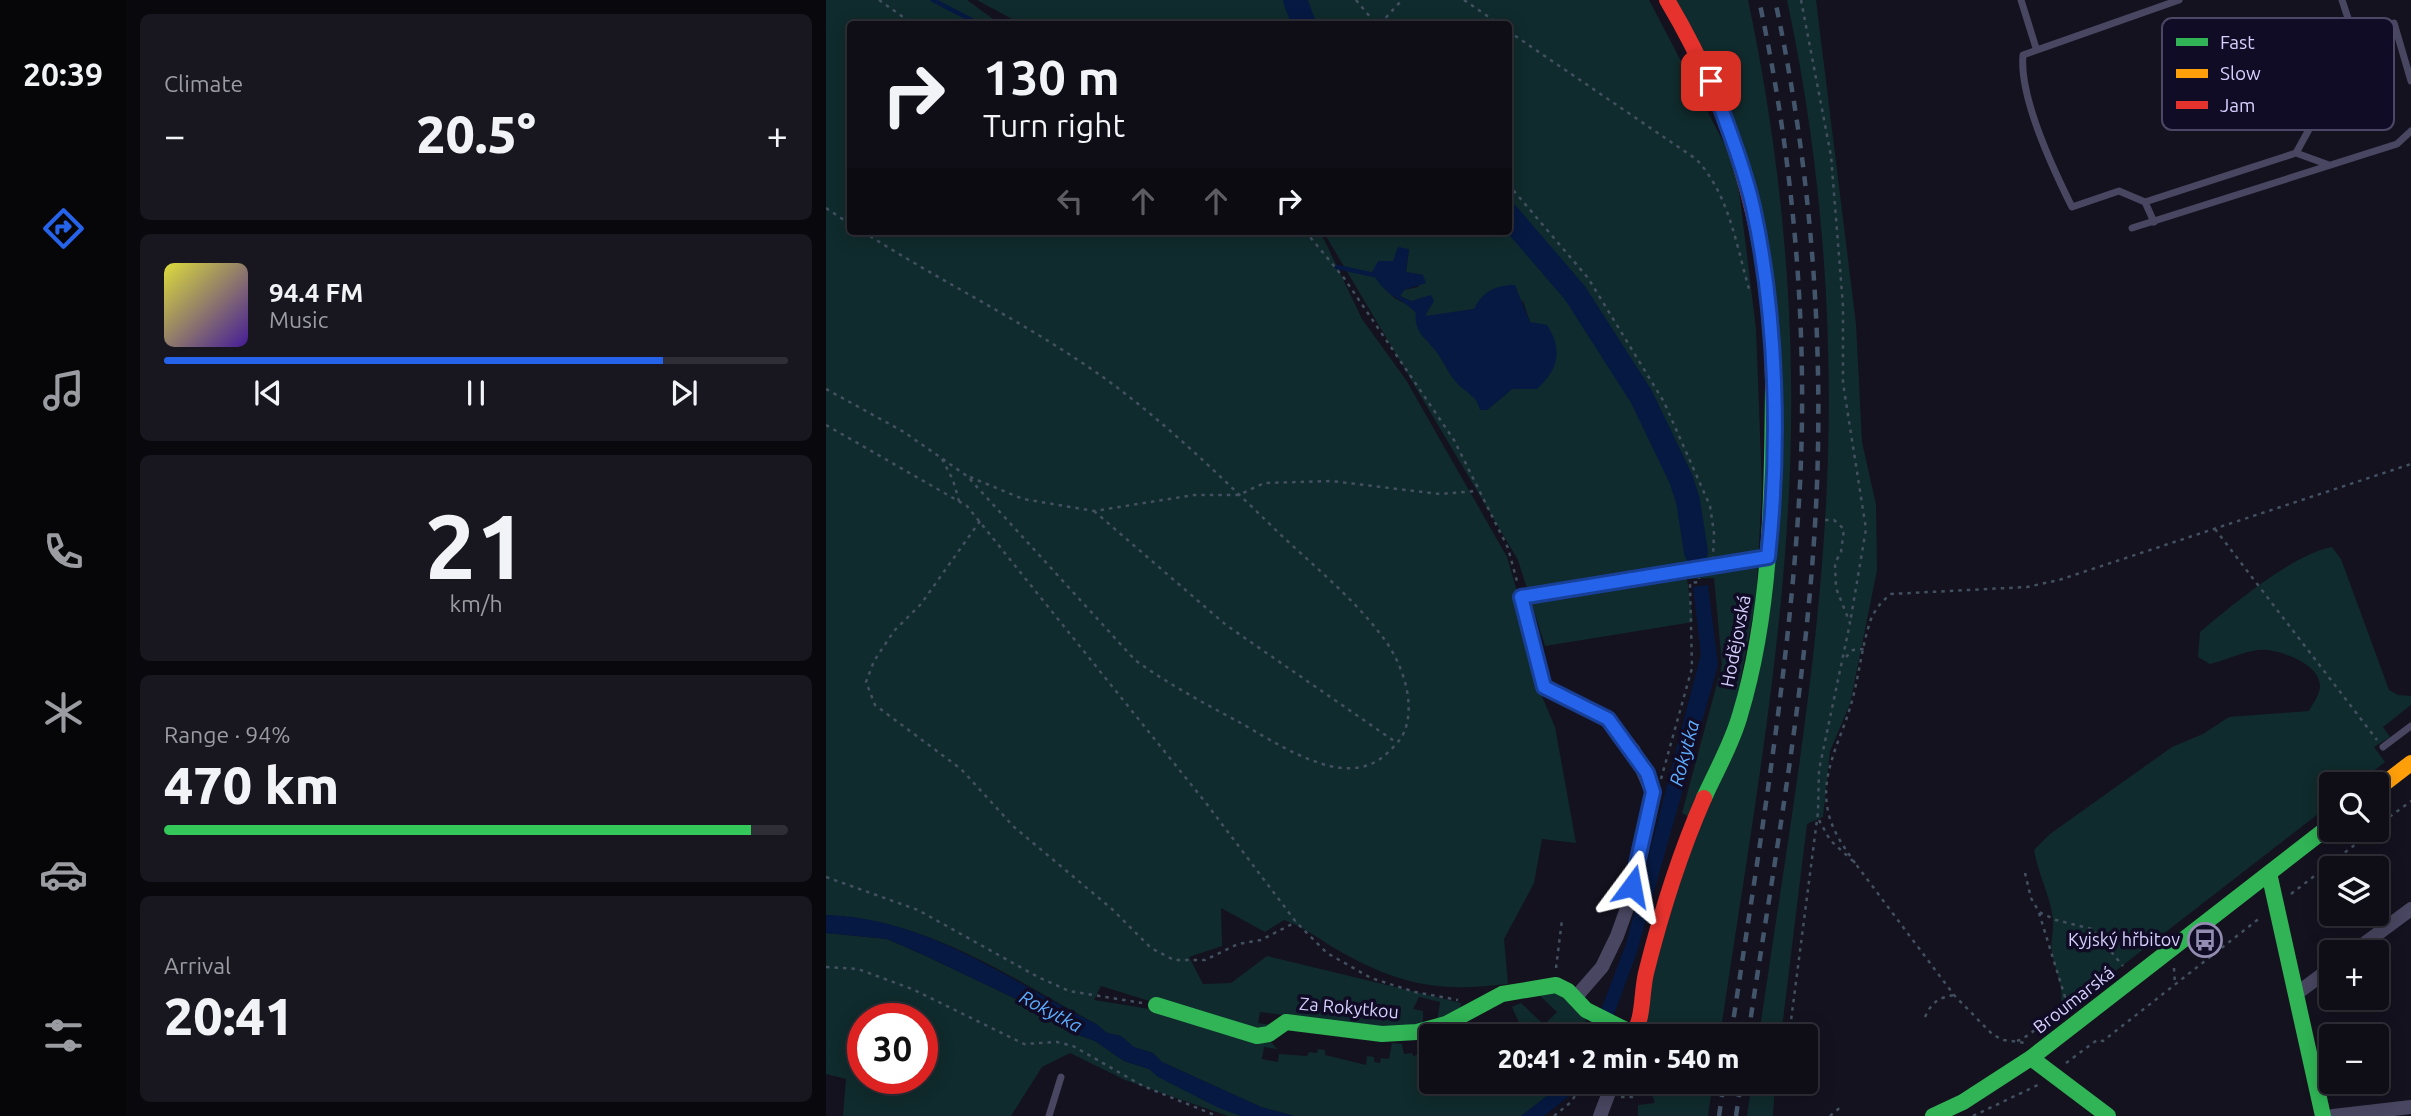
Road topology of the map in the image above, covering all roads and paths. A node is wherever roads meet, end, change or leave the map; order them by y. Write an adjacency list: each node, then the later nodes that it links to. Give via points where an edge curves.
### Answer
1 (878, 0): 11 (path)
2 (1356, 0): 12 (path)
3 (1402, 0): 13 (path)
4 (1464, 0): 14 (path)
5 (1667, 0): 44 (street, Hodějovská, via 1694,45 1734,143 1753,205 1773,347)
6 (1801, 0): 48 (path, via 1831,156 1843,306 1843,383 1866,529)
7 (2021, 0): 17 (lane)
8 (2179, 0): 17 (lane)
9 (2342, 0): 10 (lane)
10 (2348, 18)
11 (909, 21)
12 (1375, 21)
13 (1381, 21)
14 (1495, 21)
15 (2394, 23): 18 (lane)
16 (1512, 34): 31 (path, via 1696,159 1721,192)
17 (2036, 48): 24 (lane, via 2023,55 2021,72 2052,167 2072,207 2119,191)
18 (2411, 81)
19 (2309, 130): 21 (lane)
20 (2411, 131): 22 (lane, via 2397,144)
21 (2296, 153): 22 (lane); 24 (lane)
22 (2330, 165): 27 (lane)
23 (1512, 189): 45 (path, via 1588,278 1664,402 1710,506)
24 (2145, 202): 27 (lane)
25 (826, 208): 26 (path)
26 (847, 222)
27 (2154, 222): 28 (lane)
28 (2132, 228)
29 (868, 235): 38 (path, via 992,304 1106,379 1170,428)
30 (1308, 235): 37 (path, via 1344,278 1454,440)
31 (1751, 295)
32 (826, 389): 34 (path)
33 (826, 425): 39 (path)
34 (941, 457): 36 (path); 39 (path)
35 (2411, 464): 43 (path)
36 (967, 475): 40 (path, via 1023,499); 52 (path, via 1135,660 1168,685 1309,760 1361,769 1378,762)
37 (1477, 491): 38 (path, via 1440,494 1331,481 1264,483); 47 (path, via 1507,548)
38 (1239, 495): 40 (path, via 1194,495); 52 (path, via 1388,645 1410,701 1405,732)
39 (959, 501): 42 (path)
40 (1094, 511): 52 (path, via 1226,625)
41 (1822, 520): 48 (path, via 1841,523 1844,530 1835,563 1836,588)
42 (980, 521): 70 (path); 70 (path, via 874,661 866,682 875,705 961,769 1014,827 1152,948 1174,960 1205,960)
43 (2215, 529): 49 (path, via 2027,587 1891,594 1872,618); 53 (path)
44 (1768, 557): 45 (lane); 86 (street, Hodějovská, via 1759,635 1740,717 1678,858 1644,977 1643,1008)
45 (1712, 566): 47 (lane)
46 (1699, 582): 56 (path, via 1690,583 1692,668 1658,788)
47 (1521, 597): 56 (street, via 1544,687 1608,719 1634,751)
48 (1850, 623): 50 (path)
49 (1864, 649): 50 (path, via 1853,650); 62 (path, via 1850,708 1833,750 1828,786 1827,810 1836,835)
50 (1844, 661): 58 (path, via 1819,770)
51 (2411, 726): 53 (lane)
52 (1397, 743)
53 (2383, 747)
54 (2411, 763): 55 (street)
55 (2389, 780)
56 (1653, 792): 80 (street, via 1617,936 1602,967)
57 (2411, 801): 59 (path)
58 (1818, 812): 62 (path, via 1830,840); 87 (path)
59 (2389, 818)
60 (2319, 834): 64 (street, Broumarská)
61 (2357, 842): 66 (path)
62 (1855, 863): 79 (path)
63 (2025, 873): 68 (path)
64 (2269, 873): 66 (street); 75 (street, Broumarská)
65 (826, 877): 81 (path, via 918,910 1069,991)
66 (2278, 904): 77 (path); 78 (street)
67 (2411, 909): 71 (street)
68 (2039, 912): 75 (path, via 2092,929); 83 (path, via 2065,997)
69 (1562, 920): 76 (path, via 1555,956)
70 (1296, 922): 82 (path, via 1326,953 1371,978)
71 (2369, 940)
72 (826, 967): 97 (path, via 858,969 912,989 1024,1045 1057,1042 1073,1046 1143,1086)
73 (2173, 968): 77 (path)
74 (2319, 977): 78 (street)
75 (2133, 979): 88 (street, Broumarská)
76 (1556, 985): 80 (street); 82 (street, Za Rokytkou, via 1502,994)
77 (2175, 985): 89 (path)
78 (2297, 994): 104 (street)
79 (1954, 995): 84 (path, via 1931,1004); 88 (path, via 1998,1038 2026,1043)
80 (1575, 998): 85 (street)
81 (1156, 1005): 82 (street, Za Rokytkou, via 1264,1036 1286,1022 1382,1034 1417,1032 1446,1024)
82 (1478, 1005)
83 (2064, 1007)
84 (1925, 1017)
85 (1616, 1024)
86 (1637, 1024)
87 (1791, 1024)
88 (2036, 1054): 89 (street); 101 (street, Broumarská)
89 (2054, 1075): 102 (path); 103 (street)
90 (1061, 1077): 96 (lane)
91 (1576, 1094): 98 (path)
92 (1635, 1094): 93 (path)
93 (1607, 1096): 99 (street)
94 (1842, 1106): 100 (path)
95 (2411, 1107): 105 (street)
96 (1049, 1116)
97 (1217, 1116)
98 (1554, 1116)
99 (1600, 1116)
100 (1830, 1116)
101 (1933, 1116)
102 (1973, 1116)
103 (2108, 1116)
104 (2323, 1116)
105 (2333, 1116)

